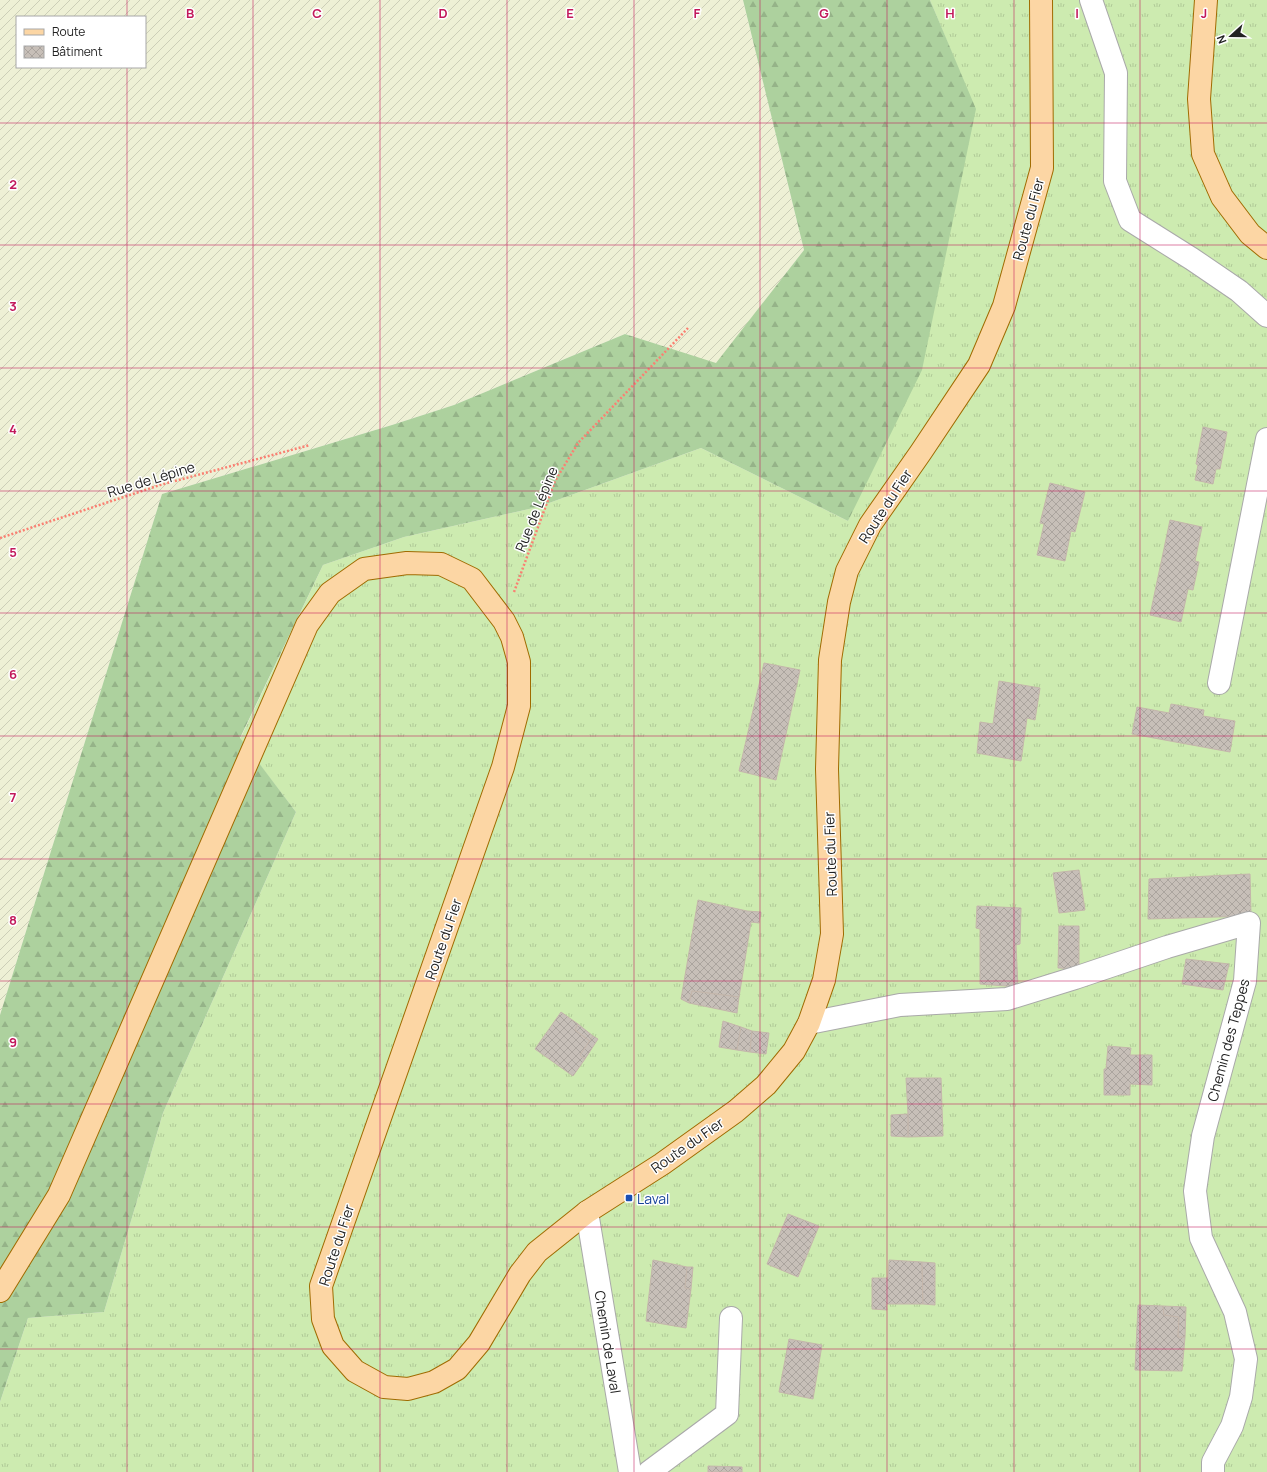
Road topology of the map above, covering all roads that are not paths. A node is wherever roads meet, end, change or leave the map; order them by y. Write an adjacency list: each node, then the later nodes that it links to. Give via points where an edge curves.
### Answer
1 (1041, 0): 8 (main road, Route du Fier, via 1042,168 1004,306 979,365 870,525 847,571 829,668 827,769 832,934 824,980)
2 (1091, 0): 5 (street, via 1116,73 1116,181 1130,220 1239,291)
3 (1206, 0): 4 (main road, via 1200,99 1203,154 1222,197 1250,234)
4 (1267, 248)
5 (1267, 316)
6 (1267, 439): 7 (street)
7 (1219, 683)
8 (809, 1023): 9 (main road, Route du Fier, via 790,1057 766,1085 736,1111 662,1164); 14 (street, Chemin des Teppes, via 900,1005 1007,999 1168,946 1249,923 1245,982 1203,1136 1195,1191 1201,1238 1234,1312 1246,1359 1241,1397 1232,1426 1213,1462)
9 (587, 1212): 10 (main road, Route du Fier, via 537,1252 520,1274 479,1343 457,1369 434,1382 408,1389 384,1387 355,1371 333,1346 323,1319 321,1286 503,767 519,706 519,662 512,637 504,621 472,579 441,564 407,563 364,569 330,593 307,625 59,1194); 12 (street, Chemin de Laval)
10 (0, 1291)
11 (731, 1318): 13 (street, via 727,1414)
12 (630, 1472)
13 (649, 1472)
14 (1213, 1472)

